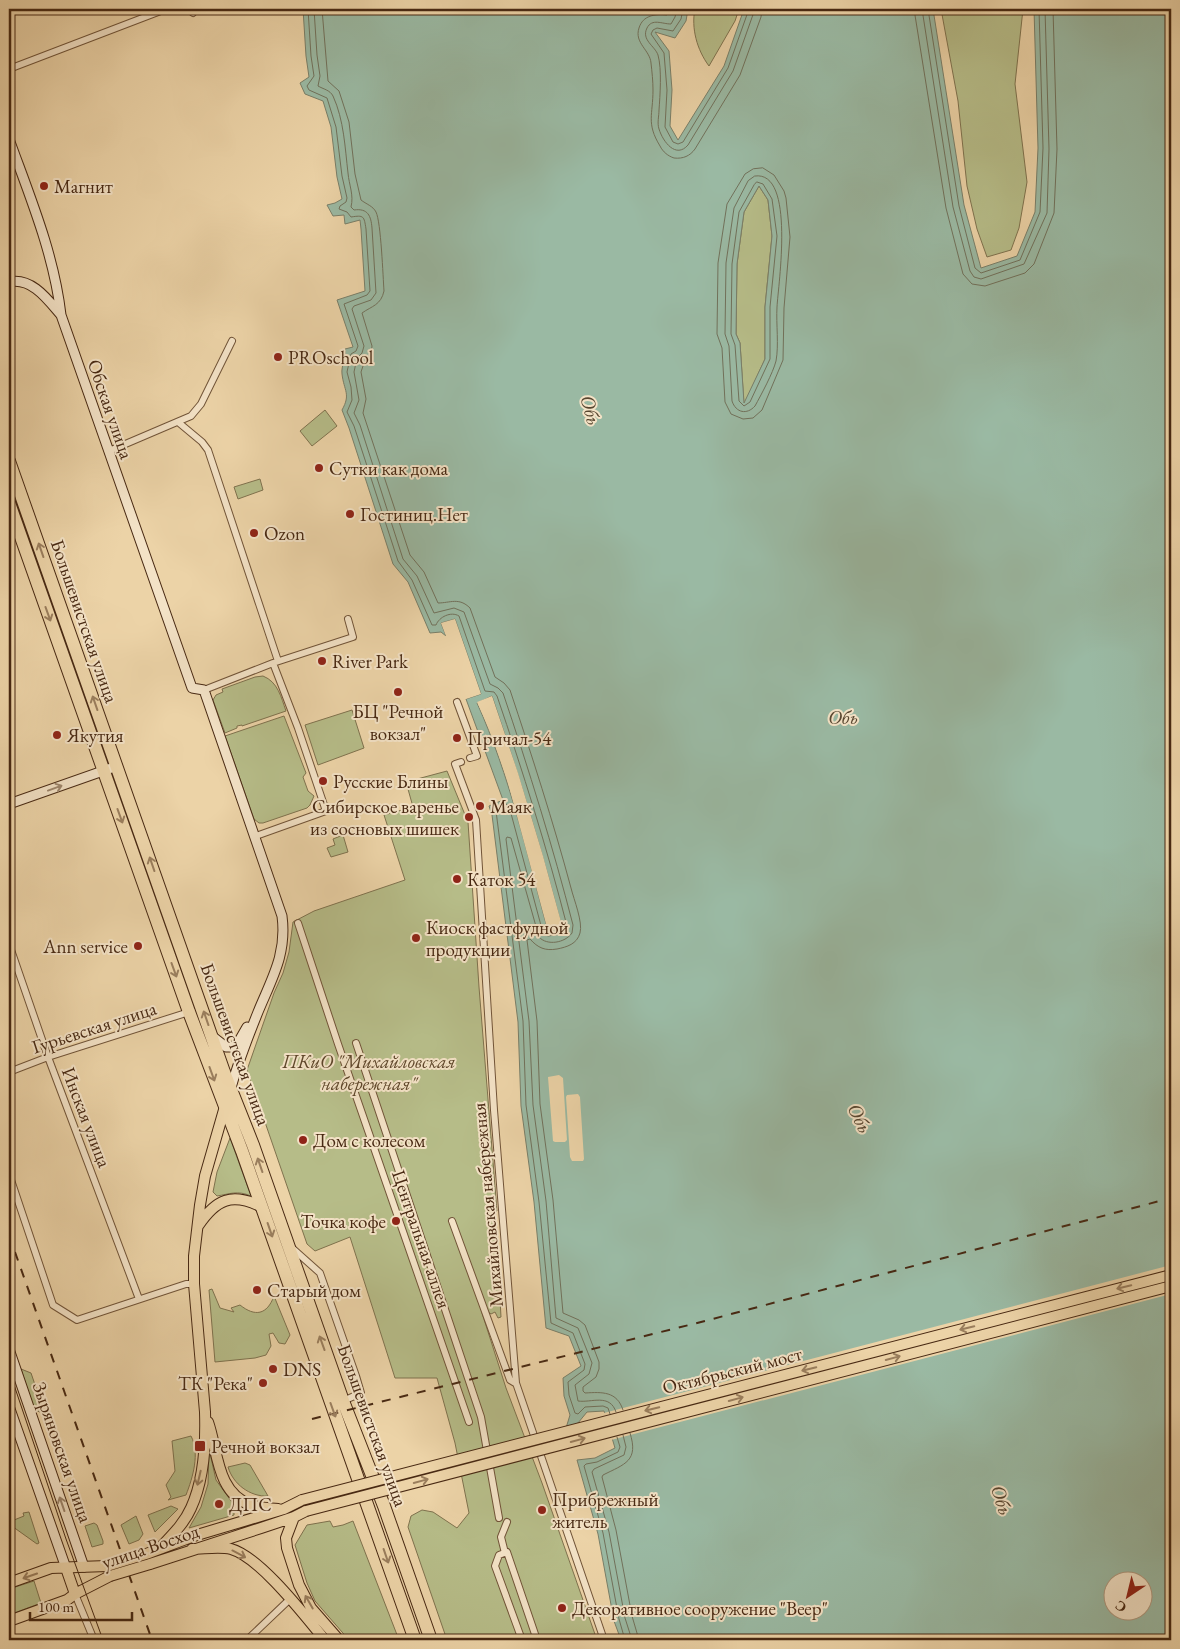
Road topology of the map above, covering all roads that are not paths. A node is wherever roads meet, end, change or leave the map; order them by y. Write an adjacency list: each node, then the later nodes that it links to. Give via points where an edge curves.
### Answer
1 (166, 9): 2 (street)
2 (9, 69)
3 (9, 139): 5 (street, Обская улица, via 46,241)
4 (9, 282): 5 (street, via 27,283)
5 (61, 315): 8 (street, Обская улица)
6 (232, 341): 7 (street, via 198,407 189,418)
7 (178, 422): 8 (street); 12 (street, via 208,450)
8 (109, 451): 13 (street, Обская улица, via 192,688)
9 (9, 461): 17 (highway, Большевистская улица, one-way to 9)
10 (9, 503): 18 (highway, Большевистская улица, one-way to 18)
11 (348, 619): 12 (street, via 353,637)
12 (276, 662): 13 (street); 20 (street, via 326,811)
13 (204, 690): 20 (street)
14 (458, 702): 15 (street, via 477,756)
15 (470, 758)
16 (461, 762): 75 (street, Михайловская набережная, via 455,764 476,820 494,1110 516,1383)
17 (117, 766): 18 (street); 25 (highway, Большевистская улица, one-way to 17)
18 (104, 770): 19 (street, one-way to 18); 24 (highway, Большевистская улица, one-way to 24)
19 (9, 804)
20 (256, 836): 23 (street, via 284,932)
21 (298, 923): 47 (street, Центральная аллея)
22 (9, 944): 27 (street, Инская улица)
23 (274, 976): 25 (street, via 236,1045 226,1046); 29 (street, via 238,1062)
24 (189, 1012): 27 (street, Гурьевская улица); 30 (highway, Большевистская улица, one-way to 30)
25 (212, 1036): 29 (highway, Большевистская улица)
26 (356, 1043): 52 (street, Центральная аллея, via 481,1418)
27 (48, 1057): 28 (street, Гурьевская улица); 41 (street, Инская улица)
28 (9, 1072)
29 (231, 1088): 30 (main road); 37 (highway, Большевистская улица, one-way to 29)
30 (224, 1107): 32 (main road); 34 (highway, Большевистская улица)
31 (9, 1174): 41 (street, via 53,1305 77,1320)
32 (203, 1189): 33 (main road, via 207,1199); 36 (main road)
33 (216, 1204): 34 (main road, via 238,1199); 36 (main road)
34 (262, 1207): 71 (highway, Большевистская улица, one-way to 71)
35 (452, 1221): 43 (street, Михайловская набережная, via 510,1380)
36 (197, 1226): 39 (main road)
37 (287, 1244): 44 (highway, Большевистская улица, one-way to 37); 44 (street, via 320,1273 361,1393)
38 (1171, 1275): 48 (main road, Октябрьский мост, one-way to 48, bridge)
39 (194, 1284): 41 (street); 46 (main road)
40 (1171, 1286): 50 (main road, Октябрьский мост, one-way to 40, bridge)
41 (139, 1299)
42 (9, 1349): 54 (street, Зыряновская улица, one-way to 42)
43 (515, 1383)
44 (343, 1401): 72 (highway, Большевистская улица)
45 (9, 1406): 55 (street, Зыряновская улица)
46 (205, 1412): 49 (main road, via 214,1438 218,1465 230,1489 253,1506); 56 (main road, one-way to 56, via 201,1469 191,1508)
47 (469, 1422)
48 (302, 1500): 49 (main road, улица Восход)
49 (284, 1509): 56 (main road, улица Восход)
50 (306, 1511): 51 (main road, улица Восход)
51 (294, 1517): 57 (main road, улица Восход); 70 (main road, one-way to 51, via 311,1608 299,1585 286,1538)
52 (499, 1518)
53 (507, 1522): 58 (street, via 501,1537)
54 (70, 1527): 55 (street); 60 (street, Зыряновская улица)
55 (53, 1532): 61 (street, Зыряновская улица)
56 (160, 1548): 59 (main road, улица Восход)
57 (192, 1549): 59 (main road, улица Восход); 65 (main road, one-way to 65, via 230,1549 240,1553)
58 (505, 1553): 73 (street, via 499,1555 495,1566); 74 (street)
59 (148, 1559): 62 (main road, улица Восход, bridge)
60 (84, 1567): 61 (main road, улица Восход); 62 (main road, улица Восход)
61 (66, 1568): 63 (main road, улица Восход, one-way to 63, via 51,1568); 64 (main road, Зыряновская улица)
62 (109, 1571): 64 (main road, улица Восход)
63 (9, 1583)
64 (75, 1594): 66 (main road, улица Восход, via 54,1606); 67 (street, Зыряновская улица)
65 (290, 1599): 68 (street); 69 (main road)
66 (9, 1621)
67 (94, 1640)
68 (247, 1640)
69 (325, 1640)
70 (339, 1640)
71 (415, 1640)
72 (431, 1640)
73 (522, 1640)
74 (537, 1640)
75 (604, 1640)

